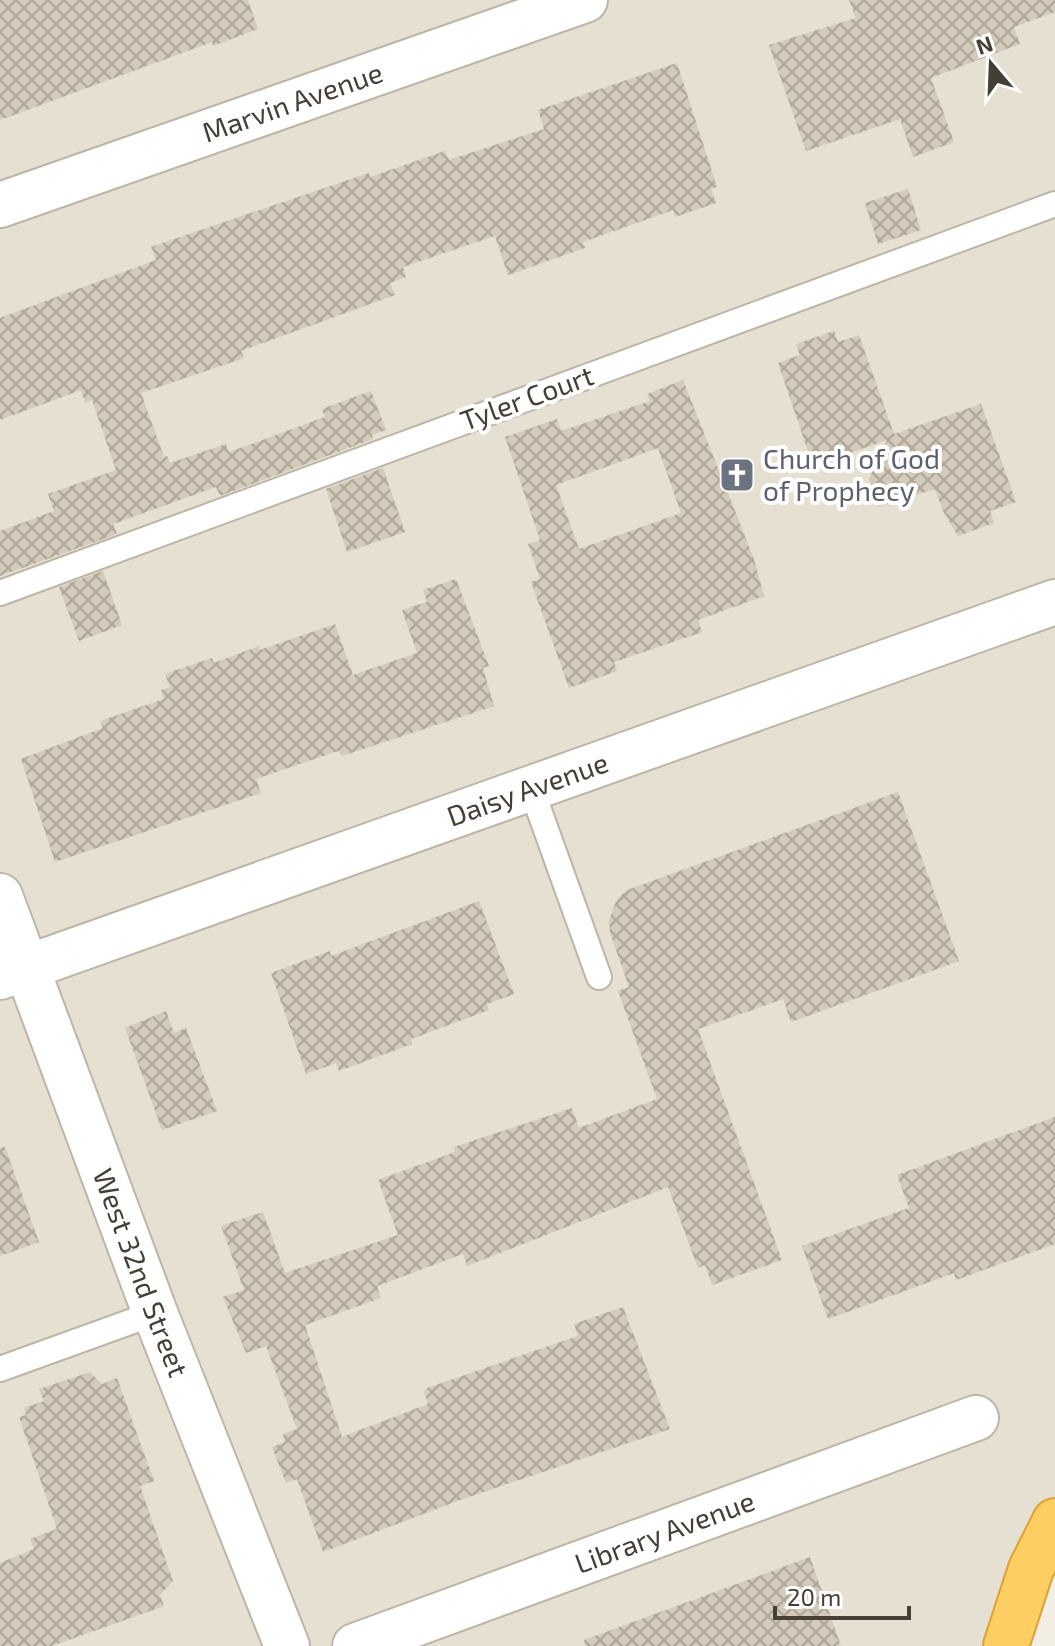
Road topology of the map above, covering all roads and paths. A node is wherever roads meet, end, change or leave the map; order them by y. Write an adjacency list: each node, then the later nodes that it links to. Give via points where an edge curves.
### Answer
1 (585, 0): 3 (street, Marvin Avenue)
2 (1055, 204): 4 (lane, Tyler Court)
3 (0, 205)
4 (0, 593)
5 (1055, 602): 6 (street, Daisy Avenue)
6 (531, 788): 8 (street, Daisy Avenue); 9 (lane)
7 (0, 896): 8 (street, West 32nd Street)
8 (13, 972): 10 (street, West 32nd Street)
9 (599, 977)
10 (155, 1313): 11 (lane); 14 (street, West 32nd Street)
11 (0, 1369)
12 (976, 1418): 15 (street, Library Avenue)
13 (1055, 1521): 16 (highway, via 1031,1569)
14 (287, 1646)
15 (355, 1646)
16 (1006, 1646)

